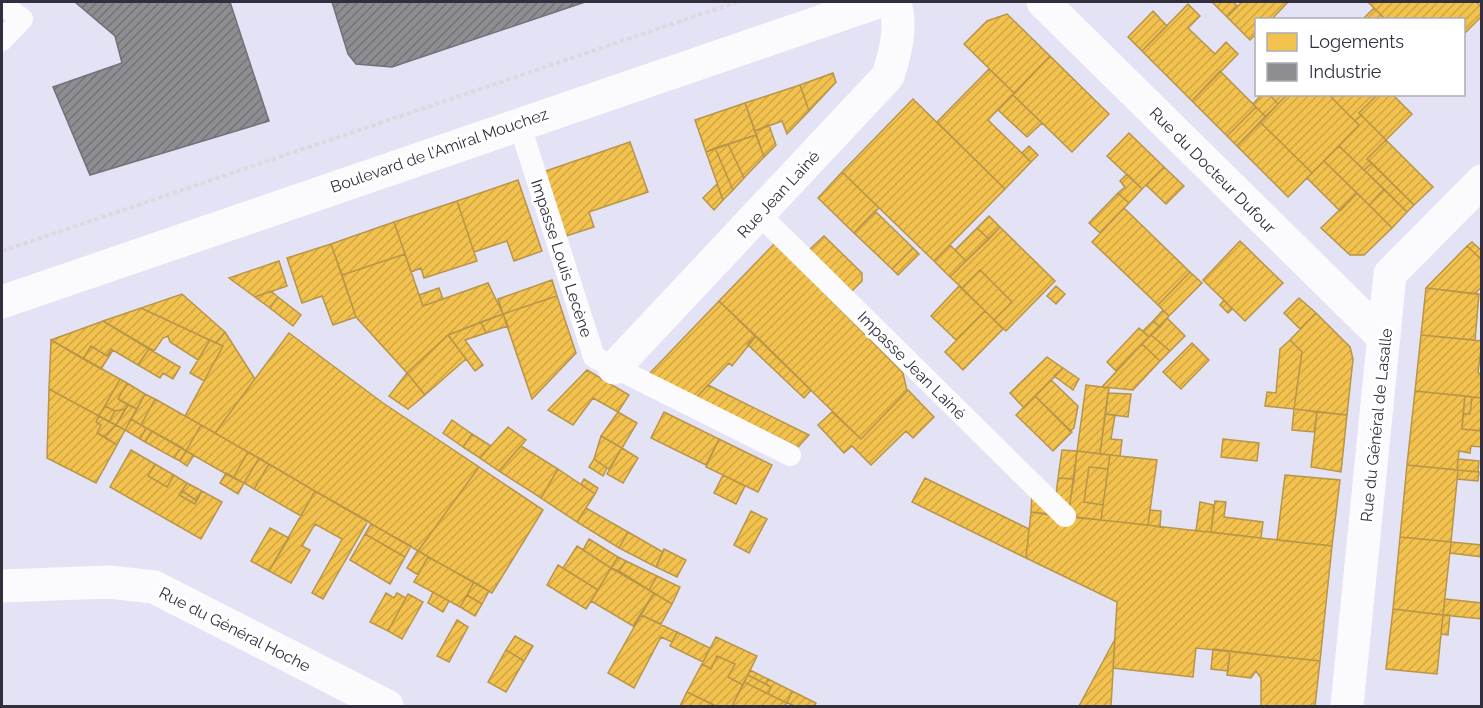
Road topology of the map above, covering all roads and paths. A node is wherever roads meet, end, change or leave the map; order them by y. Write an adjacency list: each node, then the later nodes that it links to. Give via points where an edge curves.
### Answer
1 (737, 2): 10 (path)
2 (878, 2): 7 (street, Boulevard de l'Amiral Mouchez)
3 (895, 2): 9 (street, Rue Jean Lainé, via 900,20 888,76)
4 (1043, 2): 12 (street, Rue du Docteur Dufour)
5 (2, 4): 6 (lane, via 22,19)
6 (2, 40)
7 (519, 123): 11 (street, Boulevard de l'Amiral Mouchez); 13 (lane, Impasse Louis Lecène, via 594,357)
8 (1482, 181): 12 (street, Rue du Général de Lasalle, via 1390,274)
9 (759, 214): 13 (street, Rue Jean Lainé); 15 (lane, Impasse Jean Lainé)
10 (2, 251)
11 (2, 302)
12 (1384, 338): 18 (street, Rue du Général de Lasalle)
13 (614, 368): 14 (lane, Impasse Louis Lecène)
14 (790, 455)
15 (1065, 516)
16 (2, 586): 17 (street, Rue du Général Hoche, via 109,582 154,587)
17 (387, 706)
18 (1347, 706)

